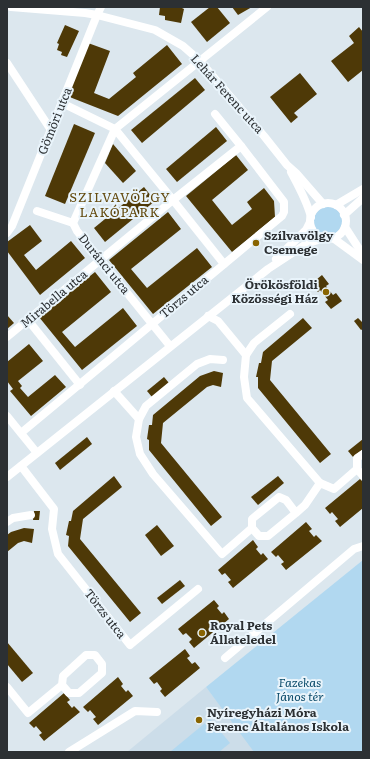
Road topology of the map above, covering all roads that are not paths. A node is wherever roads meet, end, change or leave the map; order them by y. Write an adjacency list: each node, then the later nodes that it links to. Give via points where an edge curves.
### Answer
1 (11, 7): 4 (street, Lehár Ferenc utca)
2 (100, 7): 4 (street)
3 (267, 7): 5 (street)
4 (98, 15): 5 (street, Lehár Ferenc utca, via 155,30 183,46); 7 (street, Gömöri utca)
5 (200, 61): 9 (street); 12 (street, Lehár Ferenc utca)
6 (7, 63): 10 (street)
7 (62, 103): 9 (street); 10 (street, Gömöri utca)
8 (215, 114): 11 (street, Törzs utca)
9 (115, 129): 15 (street); 22 (street, Duránci utca)
10 (50, 130): 21 (street, Gömöri utca)
11 (241, 146): 15 (street, Mirabella utca); 30 (street, Törzs utca, via 284,202 284,212)
12 (287, 165): 16 (street, Lehár Ferenc utca); 20 (street, Lehár Ferenc utca, via 309,207)
13 (363, 189): 17 (street)
14 (363, 198): 19 (street)
15 (173, 200): 28 (street, Mirabella utca); 30 (street)
16 (323, 204): 17 (street); 20 (street, via 317,208)
17 (336, 205): 19 (street)
18 (37, 211): 22 (street)
19 (344, 215): 23 (street)
20 (311, 220): 25 (street, via 313,230); 31 (street, via 306,230)
21 (9, 222): 24 (street, Gömöri utca)
22 (73, 223): 28 (street, Duránci utca)
23 (345, 227): 26 (street); 27 (street)
24 (7, 233)
25 (324, 238): 26 (street); 31 (street, via 302,247)
26 (334, 238): 29 (street)
27 (363, 255)
28 (100, 260): 34 (street, Mirabella utca); 35 (street, Duránci utca)
29 (363, 260)
30 (224, 264): 35 (street, Törzs utca)
31 (268, 269): 33 (street)
32 (290, 314): 38 (street, via 254,343)
33 (208, 316): 37 (street); 38 (street, via 218,321)
34 (28, 320): 36 (street, Mirabella utca); 40 (street)
35 (152, 324): 37 (street, Duránci utca); 40 (street, Törzs utca)
36 (7, 337)
37 (170, 346): 41 (street)
38 (246, 355): 51 (street, via 244,378 247,398)
39 (222, 360): 43 (street, via 210,359 197,364 146,406)
40 (80, 385): 44 (street, Törzs utca)
41 (114, 391): 43 (street); 45 (street)
42 (7, 416): 44 (street)
43 (139, 419): 55 (street, via 136,437 140,454 153,474 222,554)
44 (21, 433): 45 (street)
45 (37, 453): 47 (street)
46 (363, 454): 48 (street, via 357,458)
47 (21, 466): 50 (street); 57 (street, Törzs utca, via 54,509 52,529 58,554 130,645)
48 (357, 469): 49 (street); 51 (street, via 334,489)
49 (363, 476)
50 (7, 477)
51 (320, 483): 52 (street, via 305,505)
52 (296, 513): 55 (street, via 268,536 259,536); 55 (street, via 286,500 279,497 252,519)
53 (31, 515): 54 (street, via 13,518)
54 (7, 522)
55 (252, 528)
56 (363, 546): 58 (street, via 354,549)
57 (198, 589)
58 (225, 658)
59 (62, 684): 59 (street, via 63,676 86,656 95,655 102,664 102,673 80,693 69,692); 60 (street, via 28,713)
60 (7, 687)
61 (157, 712): 62 (street, via 135,711)
62 (69, 752)

